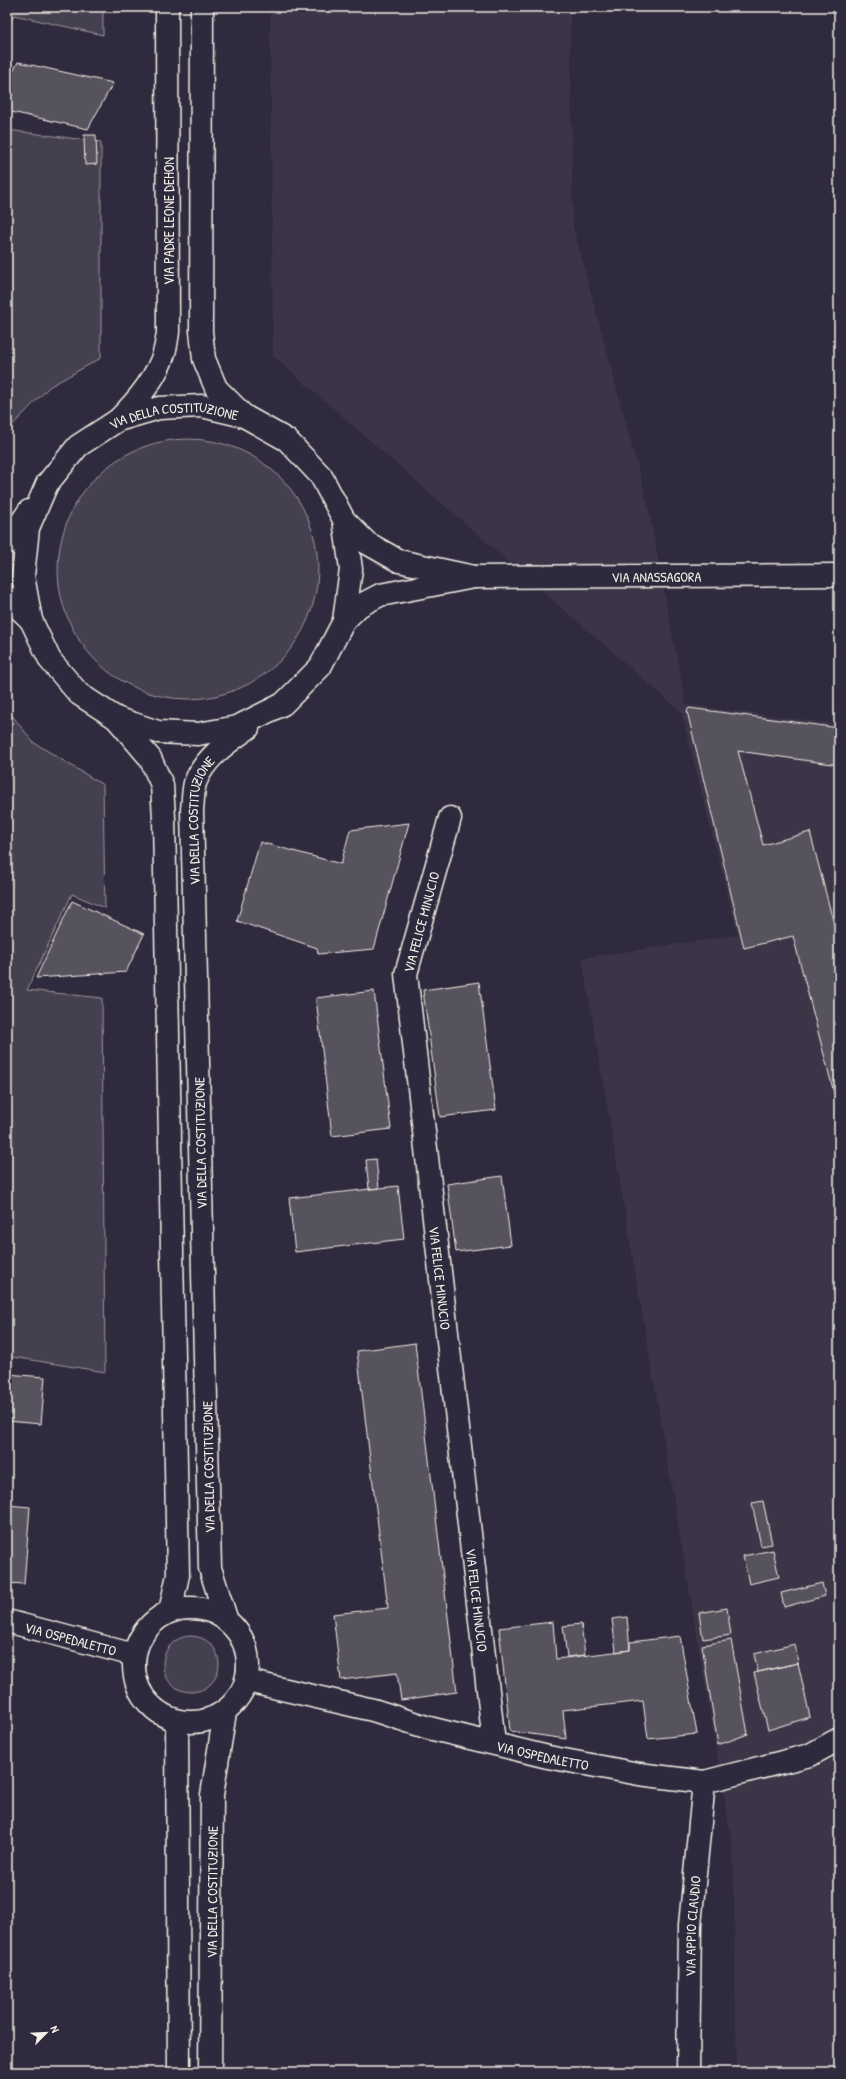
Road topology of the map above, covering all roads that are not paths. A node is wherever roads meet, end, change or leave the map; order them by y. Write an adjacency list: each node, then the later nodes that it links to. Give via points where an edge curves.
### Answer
1 (168, 7): 4 (street, VIA PADRE LEONE DEHON, via 168,332 164,354 155,372 136,402)
2 (202, 7): 3 (street, via 204,360 216,388)
3 (244, 416): 4 (street, VIA DELLA COSTITUZIONE, via 202,406 159,408); 6 (street, VIA DELLA COSTITUZIONE, via 287,440 302,455 321,476)
4 (118, 420): 5 (street, VIA DELLA COSTITUZIONE, via 78,446)
5 (47, 484): 7 (street); 11 (street, VIA DELLA COSTITUZIONE, via 28,528 23,576)
6 (344, 520): 9 (street, VIA ANASSAGORA, via 368,543 400,561); 12 (street, VIA DELLA COSTITUZIONE, via 352,569)
7 (7, 543)
8 (839, 575): 9 (street, VIA ANASSAGORA)
9 (474, 577): 12 (street, VIA ANASSAGORA, via 380,595 359,606)
10 (7, 597): 11 (street)
11 (31, 620): 14 (street, VIA DELLA COSTITUZIONE, via 50,660 79,694)
12 (344, 620): 13 (street, VIA DELLA COSTITUZIONE, via 320,667)
13 (284, 704): 14 (street, VIA DELLA COSTITUZIONE, via 237,727 198,734 158,732); 18 (street, VIA DELLA COSTITUZIONE, via 224,744 202,768 195,783 192,810 210,1568)
14 (116, 718): 16 (street, VIA DELLA COSTITUZIONE, via 150,758 162,785 178,1575)
15 (450, 818): 24 (street, VIA FELICE MINUCIO, via 406,974)
16 (170, 1611): 18 (street, VIA DELLA COSTITUZIONE, via 197,1608 210,1611); 19 (street, VIA DELLA COSTITUZIONE, via 153,1622 144,1633)
17 (7, 1621): 19 (street, VIA OSPEDALETTO)
18 (228, 1621): 20 (street, VIA DELLA COSTITUZIONE, via 240,1635 248,1654)
19 (134, 1655): 22 (street, VIA DELLA COSTITUZIONE, via 134,1675 141,1694 152,1708)
20 (247, 1681): 21 (street, VIA DELLA COSTITUZIONE, via 238,1698); 24 (street, VIA OSPEDALETTO, via 373,1710 429,1728)
21 (225, 1712): 22 (street, VIA DELLA COSTITUZIONE, via 201,1722); 27 (street, VIA DELLA COSTITUZIONE, via 212,1795)
22 (177, 1721): 26 (street)
23 (839, 1740): 25 (street, VIA OSPEDALETTO, via 810,1754)
24 (494, 1743): 25 (street, VIA OSPEDALETTO, via 548,1757 639,1774)
25 (704, 1782): 28 (street, VIA APPIO CLAUDIO, via 690,1925)
26 (179, 2072)
27 (210, 2072)
28 (688, 2072)

